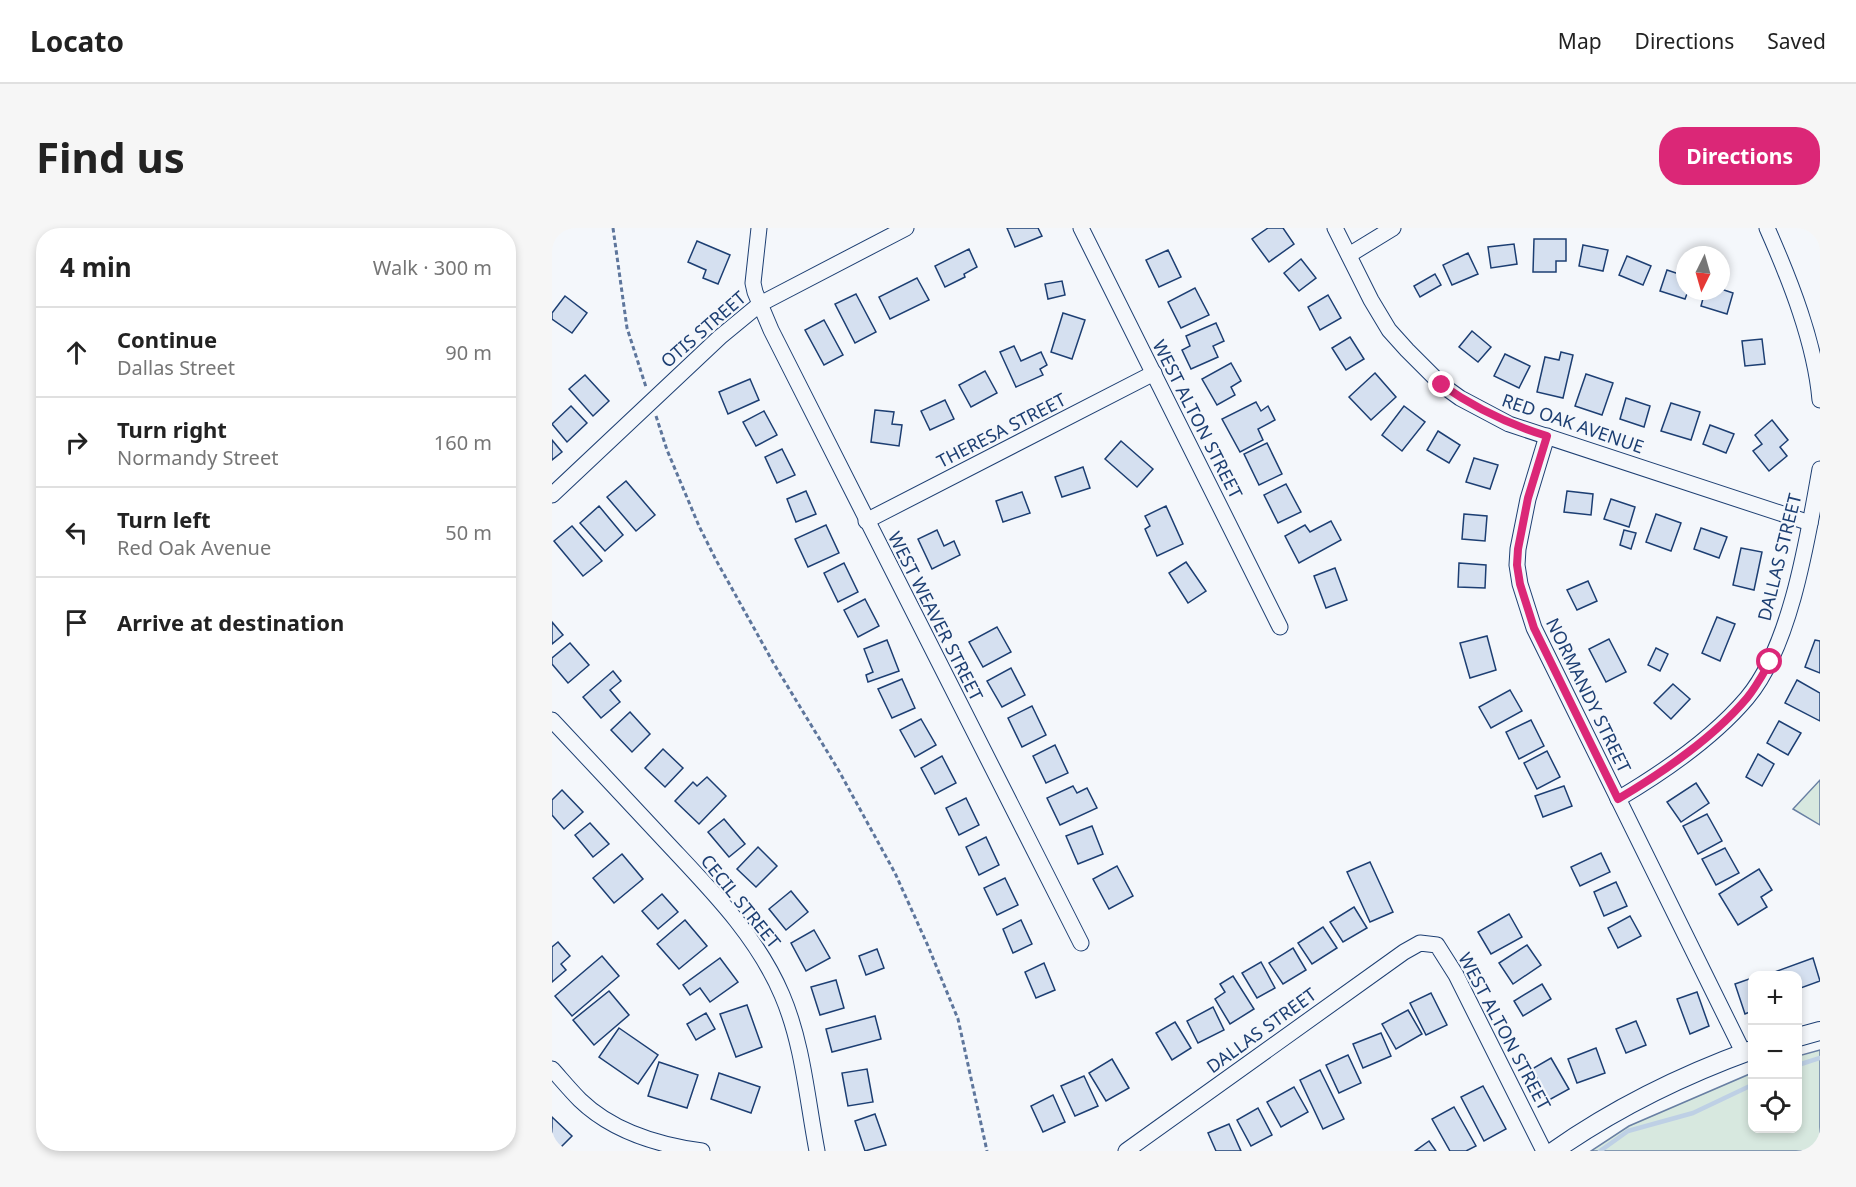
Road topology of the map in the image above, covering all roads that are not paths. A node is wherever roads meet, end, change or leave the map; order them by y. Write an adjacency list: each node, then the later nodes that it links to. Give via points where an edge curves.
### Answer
1 (759, 228): 8 (street, WEST WEAVER STREET, via 753,283)
2 (906, 228): 8 (street, OTIS STREET)
3 (1081, 228): 9 (street, WEST ALTON STREET)
4 (1335, 228): 7 (street, RED OAK AVENUE)
5 (1393, 228): 7 (street)
6 (1767, 228): 10 (street, via 1798,303)
7 (1349, 255): 11 (street, RED OAK AVENUE, via 1389,330 1442,385 1509,424)
8 (760, 304): 13 (street, OTIS STREET); 14 (street, WEST WEAVER STREET)
9 (1154, 374): 14 (street, THERESA STREET); 16 (street, WEST ALTON STREET)
10 (1820, 400)
11 (1547, 436): 15 (street, RED OAK AVENUE); 18 (street, NORMANDY STREET, via 1518,549 1520,584 1534,628)
12 (1820, 469): 15 (street, DALLAS STREET)
13 (552, 495)
14 (866, 520): 20 (street, WEST WEAVER STREET)
15 (1810, 523): 18 (street, DALLAS STREET, via 1788,612 1770,662 1748,697 1721,725)
16 (1280, 627)
17 (552, 720): 26 (street, CECIL STREET, via 718,898 769,967 799,1052)
18 (1618, 799): 23 (street, NORMANDY STREET)
19 (1419, 943): 27 (street, DALLAS STREET); 28 (street, WEST ALTON STREET, via 1437,945 1456,975)
20 (1082, 944)
21 (1820, 1031): 22 (street)
22 (1802, 1035)
23 (1748, 1052): 29 (street, via 1659,1090)
24 (552, 1069): 25 (street, via 582,1101 620,1129 669,1147)
25 (702, 1151)
26 (815, 1151)
27 (1126, 1151)
28 (1544, 1151)
29 (1554, 1151)

